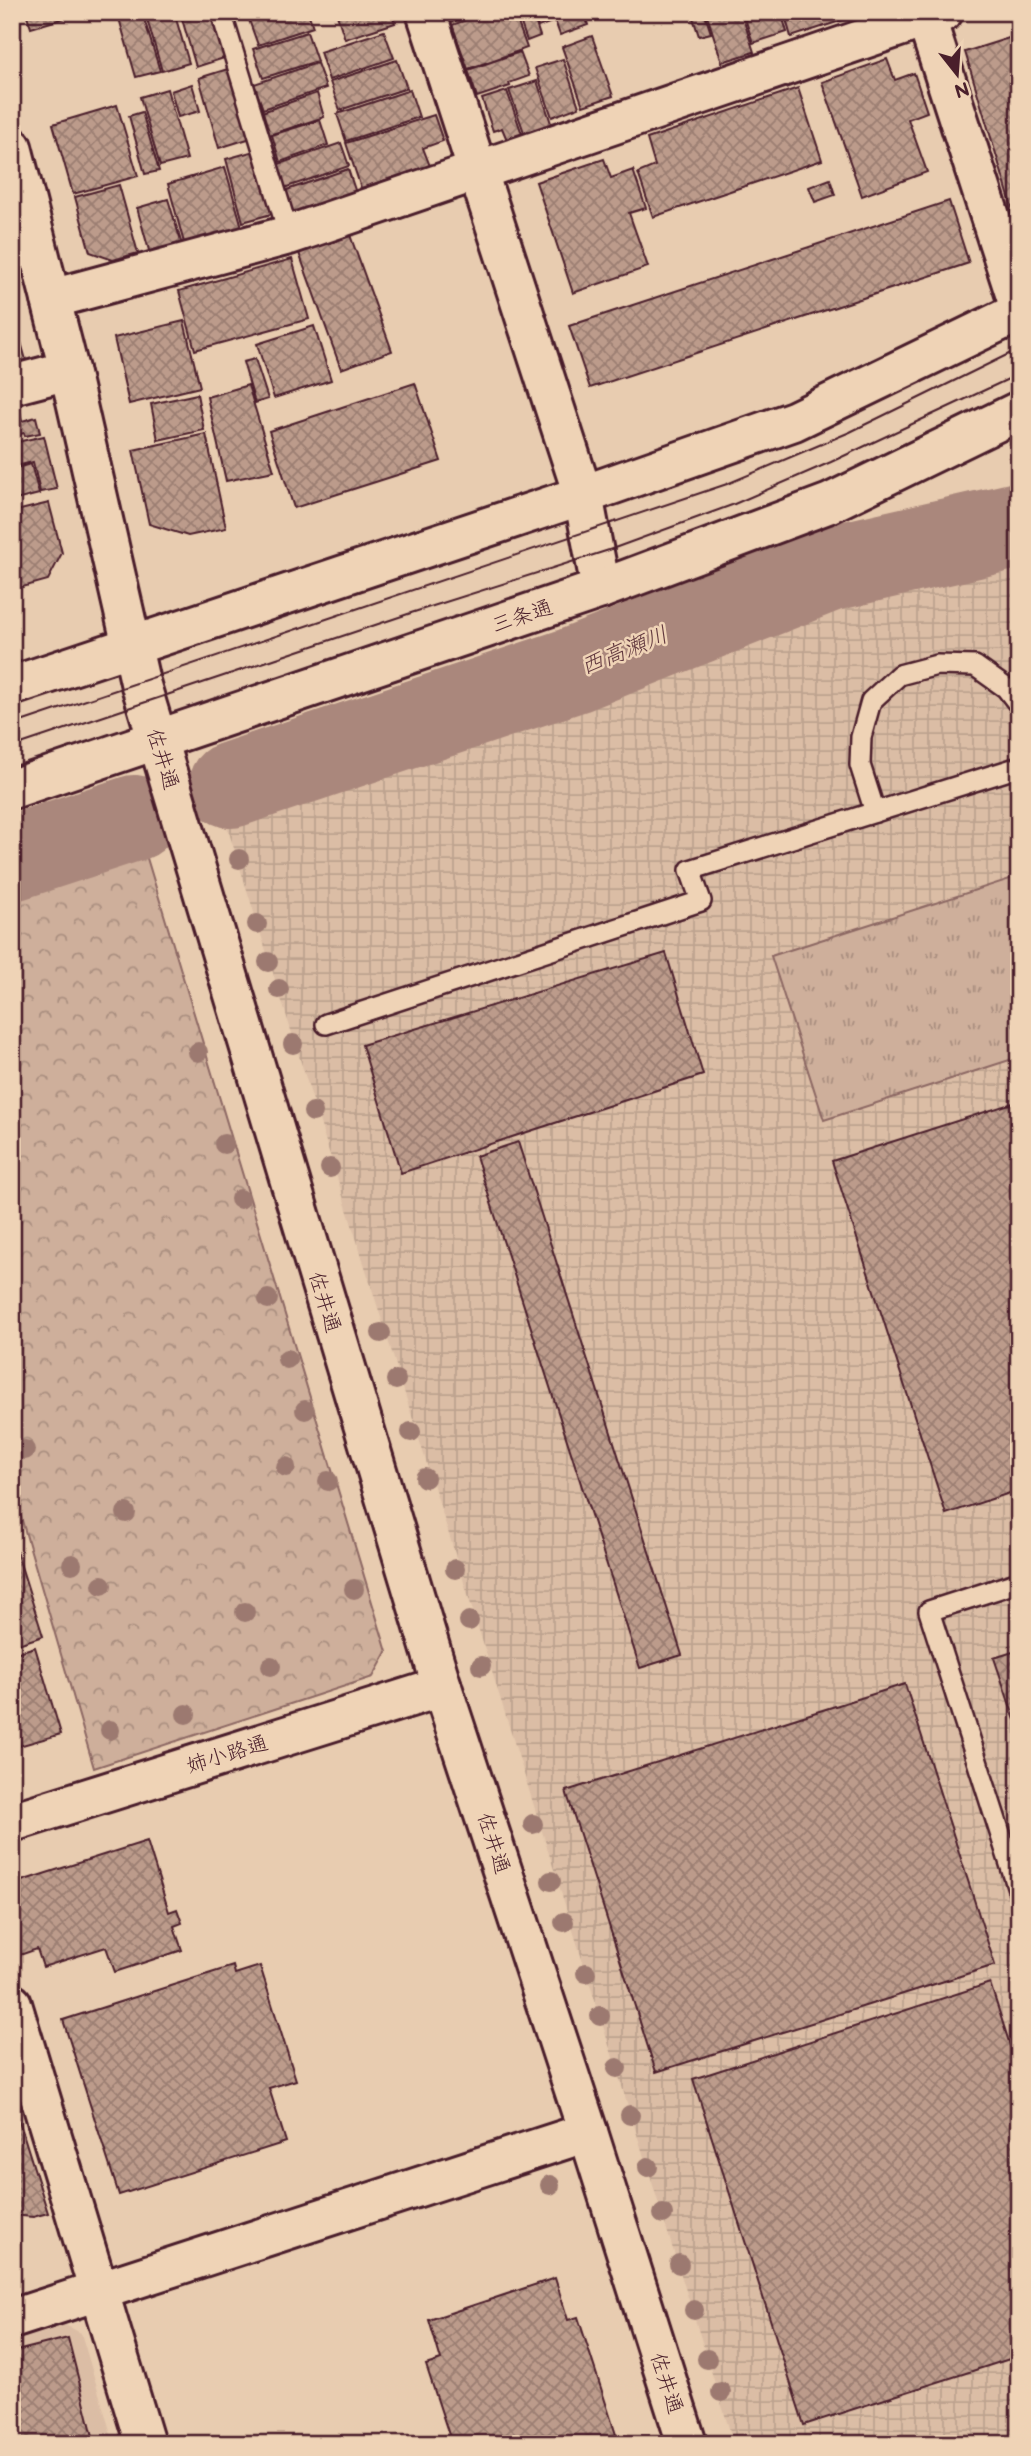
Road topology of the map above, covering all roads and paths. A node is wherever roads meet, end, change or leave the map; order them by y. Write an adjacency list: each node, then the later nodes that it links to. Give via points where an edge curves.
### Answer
1 (221, 12): 7 (lane)
2 (426, 12): 5 (street)
3 (931, 14): 5 (street); 9 (street)
4 (12, 147): 6 (street, 佐井通)
5 (477, 170): 7 (street); 14 (street)
6 (21, 217): 8 (street, 佐井通)
7 (289, 235): 8 (street)
8 (51, 299): 11 (street, 佐井通)
9 (1019, 306)
10 (1019, 312): 14 (street, via 794,421)
11 (69, 370): 12 (street); 16 (street, 佐井通)
12 (12, 385)
13 (1019, 411): 15 (street, 三条通, via 830,503)
14 (583, 495): 15 (street); 16 (street)
15 (601, 589): 19 (street, 三条通)
16 (131, 647): 17 (street); 19 (street, 佐井通)
17 (12, 686)
18 (1019, 705): 22 (lane, via 1006,688 975,666 937,665 899,675 871,701 861,737 860,765)
19 (157, 739): 21 (street, 三条通); 25 (street, 佐井通)
20 (1019, 767): 22 (lane)
21 (12, 789)
22 (875, 812): 23 (lane, via 690,870 701,901)
23 (326, 1024)
24 (1019, 1582): 27 (lane, via 929,1611)
25 (442, 1687): 26 (street, 姉小路通); 29 (street, 佐井通)
26 (12, 1822)
27 (1019, 1892)
28 (12, 2004): 30 (street)
29 (588, 2132): 30 (street); 33 (street, 佐井通)
30 (99, 2291): 31 (street); 32 (street)
31 (12, 2319)
32 (145, 2444)
33 (687, 2444)

